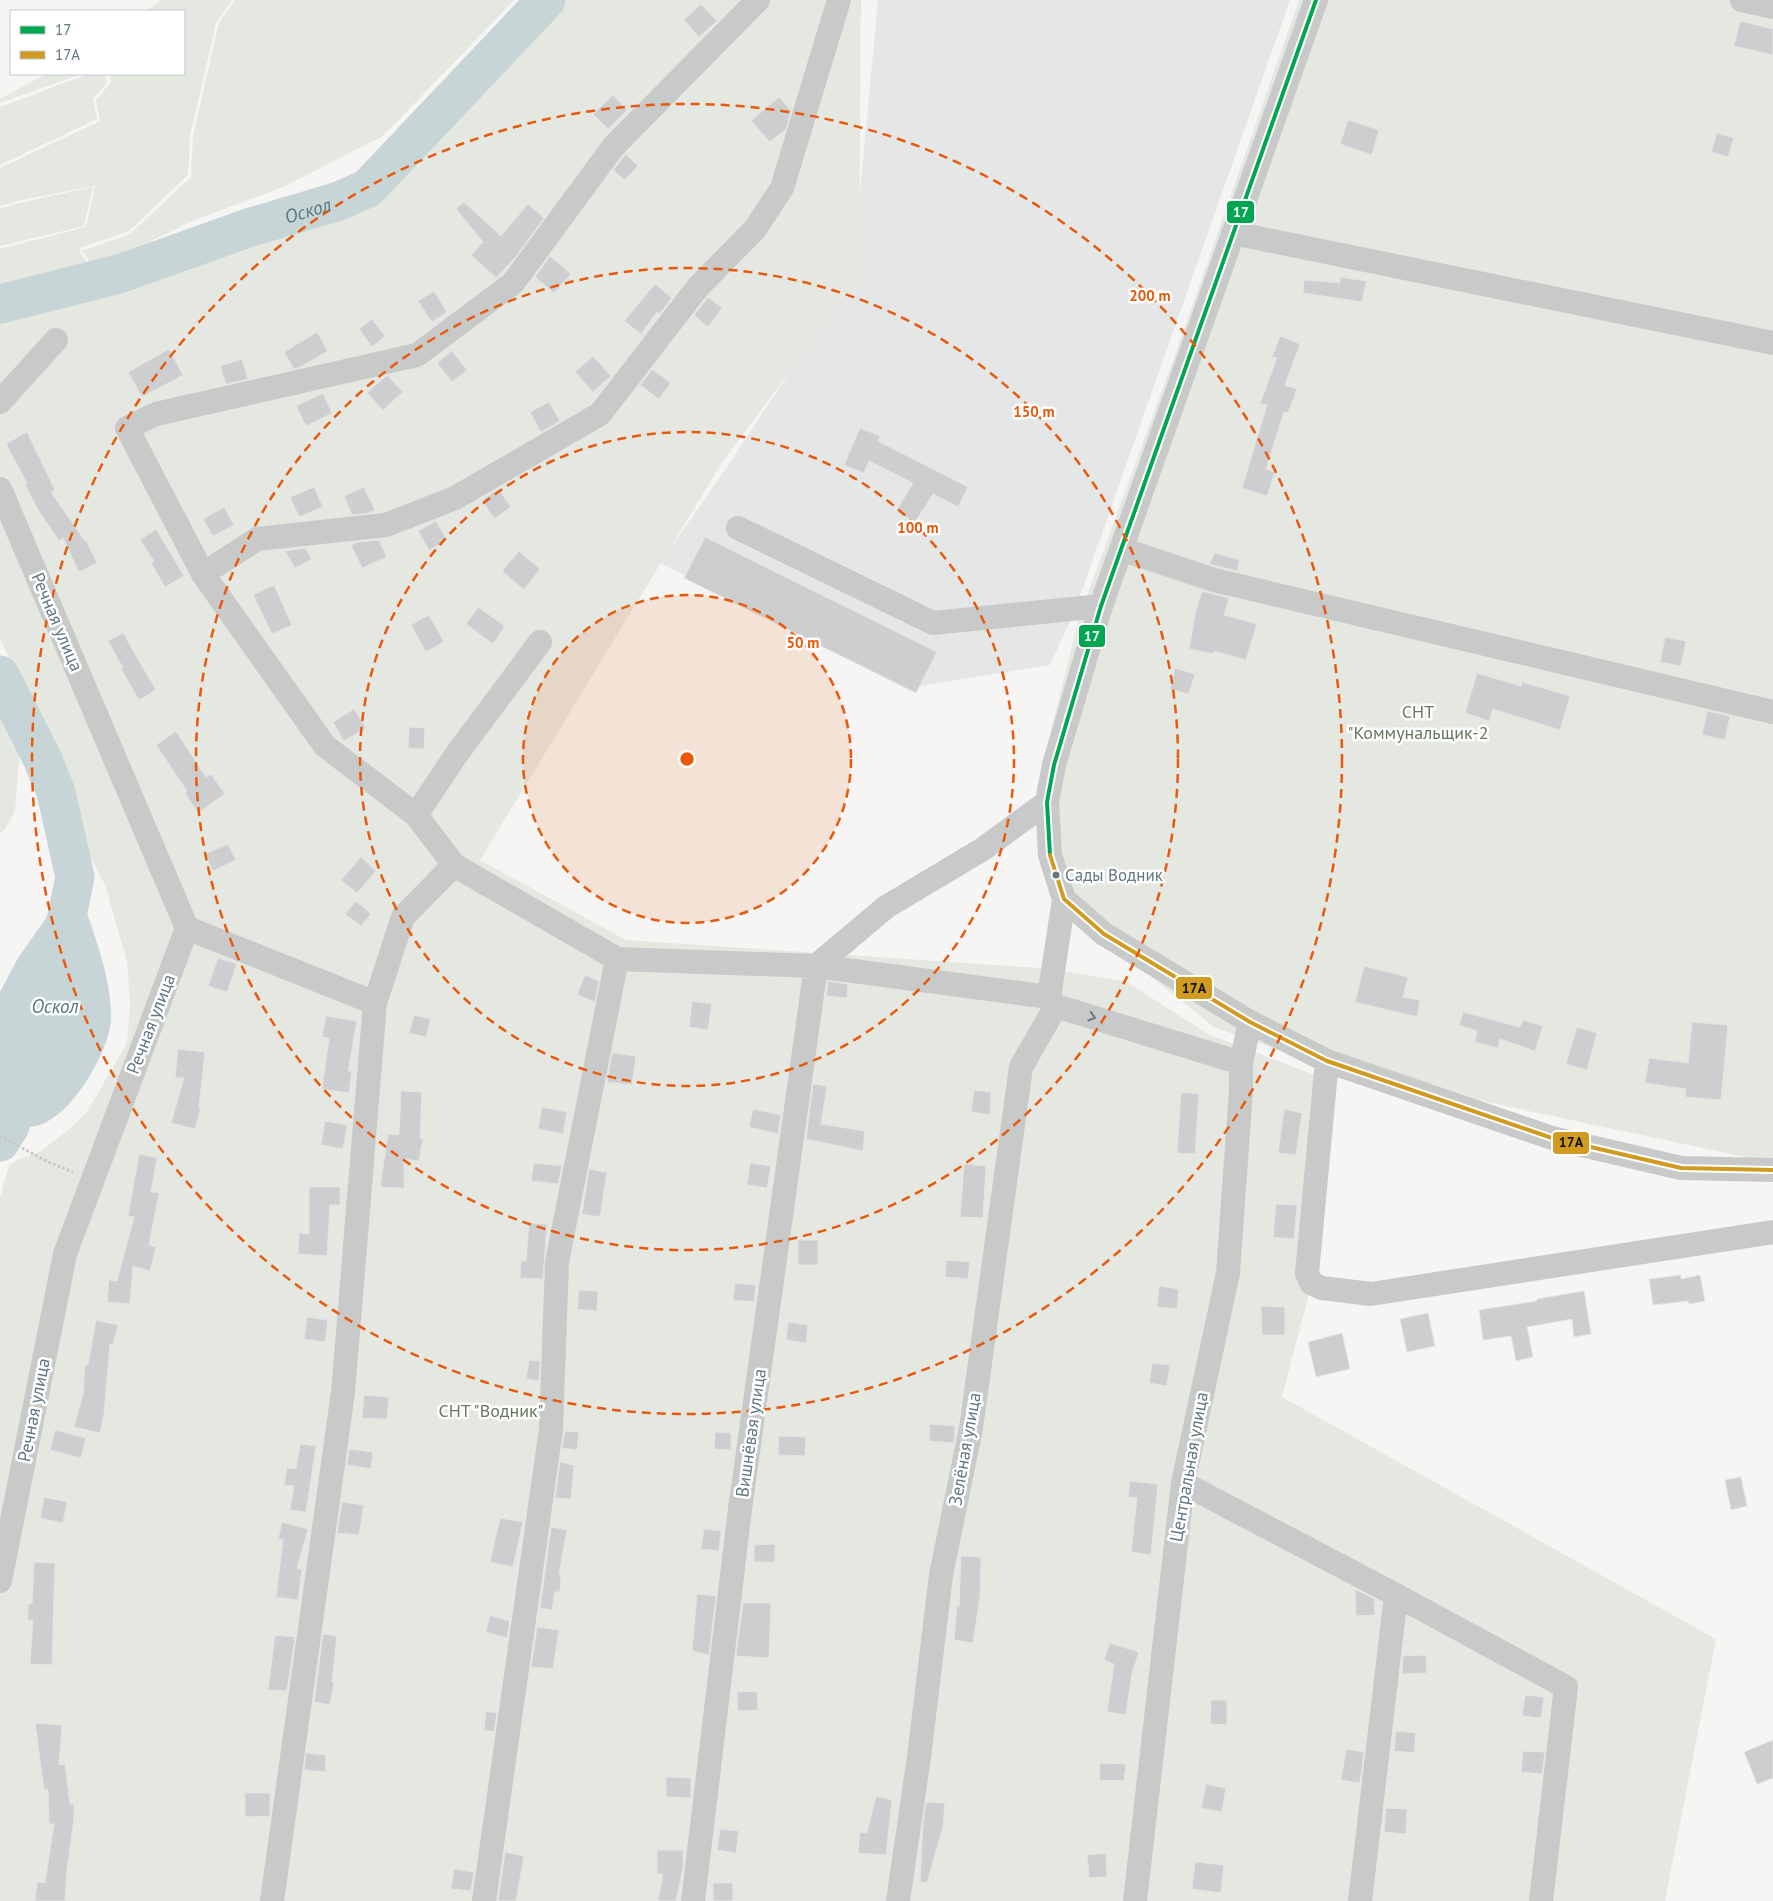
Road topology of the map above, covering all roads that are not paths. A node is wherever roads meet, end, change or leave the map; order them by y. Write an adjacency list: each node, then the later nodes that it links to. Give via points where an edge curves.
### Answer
1 (758, 0): 13 (street, via 613,147 513,283 417,355 156,414 127,428)
2 (839, 0): 13 (street, via 782,188 756,229 698,287 600,414 446,501 386,525 257,539)
3 (1316, 0): 6 (street)
4 (1742, 0): 5 (street)
5 (1773, 7)
6 (1234, 233): 8 (street); 12 (street)
7 (56, 340): 9 (street)
8 (1773, 343)
9 (0, 402)
10 (0, 489): 21 (street, Речная улица)
11 (738, 528): 14 (street, via 933,623)
12 (1121, 549): 14 (street); 16 (street, via 1214,580)
13 (203, 574): 18 (street, via 325,746)
14 (1101, 606): 17 (street, via 1054,765)
15 (540, 642): 18 (street)
16 (1773, 712)
17 (1048, 802): 20 (street, via 1050,855); 23 (street, via 983,848 886,908)
18 (416, 815): 19 (street)
19 (454, 865): 22 (street); 25 (street, via 403,917)
20 (1064, 899): 24 (street); 26 (street, via 1104,934)
21 (187, 928): 25 (street); 32 (street, Речная улица, via 65,1254)
22 (617, 959): 23 (street); 35 (street, via 557,1262 552,1429)
23 (816, 966): 24 (street); 36 (street, Вишнёвая улица, via 740,1509)
24 (1053, 1002): 28 (street, one-way to 28); 37 (street, Зелёная улица, via 1021,1068 971,1428 941,1575)
25 (376, 1003): 34 (street, via 343,1392)
26 (1250, 1022): 27 (street); 28 (street, Центральная улица)
27 (1327, 1061): 29 (street, via 1562,1140 1681,1168); 30 (street, via 1308,1273 1311,1283 1322,1288 1370,1294)
28 (1241, 1063): 31 (street, Центральная улица, via 1228,1273)
29 (1773, 1170)
30 (1773, 1232)
31 (1183, 1483): 33 (street); 38 (street, Центральная улица)
32 (0, 1581)
33 (1396, 1594): 39 (street); 40 (street, via 1566,1687)
34 (272, 1901)
35 (484, 1901)
36 (693, 1901)
37 (898, 1901)
38 (1134, 1901)
39 (1360, 1901)
40 (1540, 1901)

